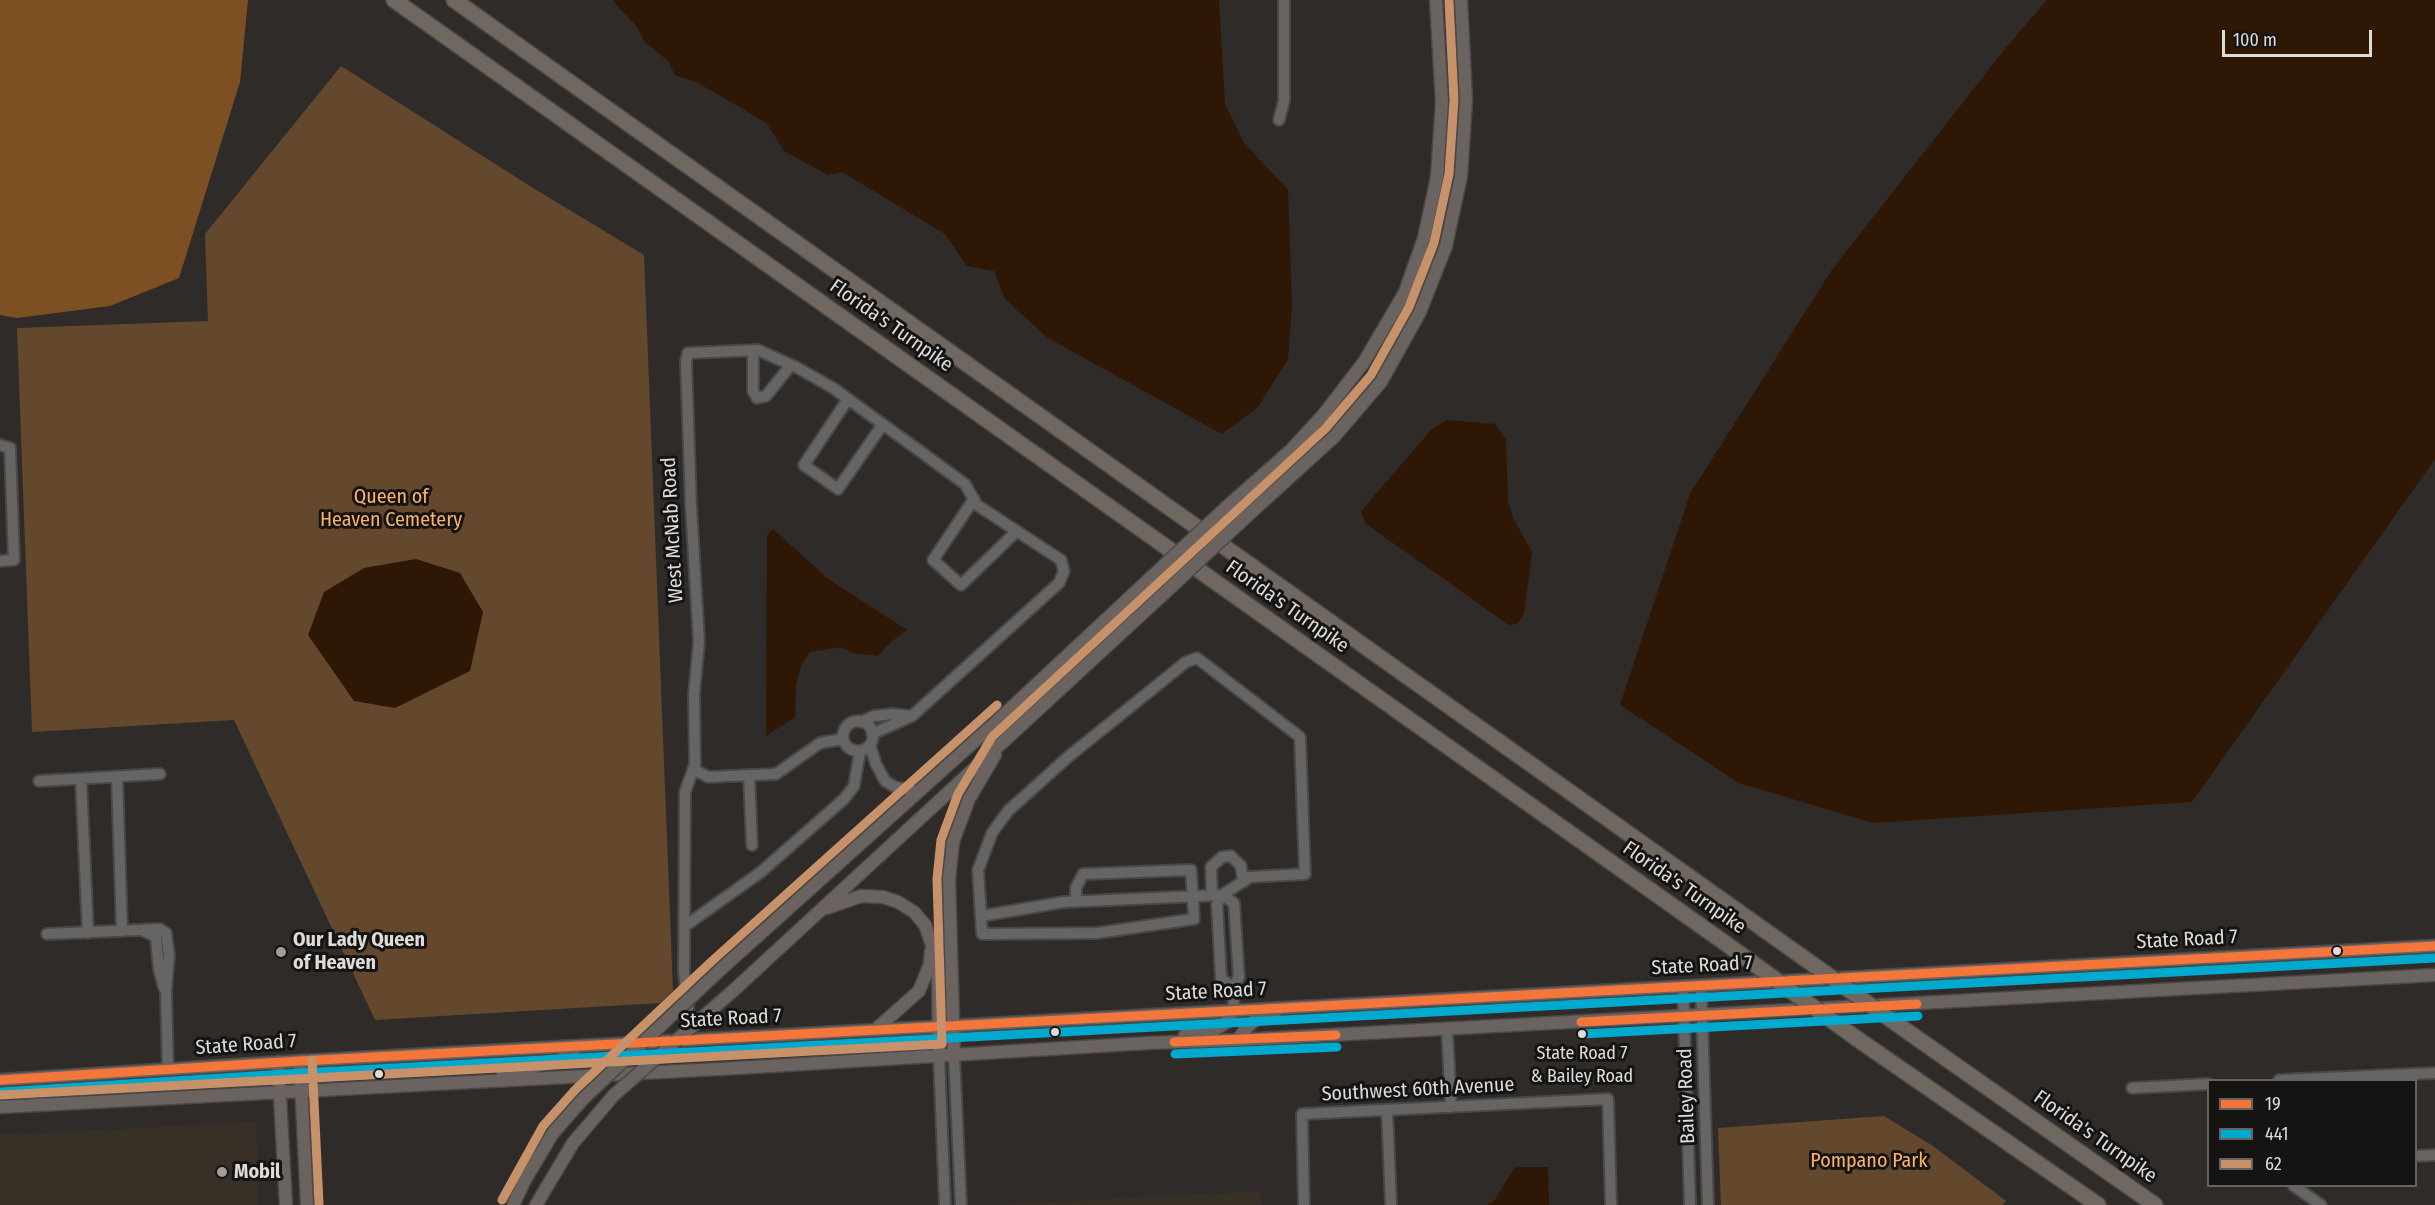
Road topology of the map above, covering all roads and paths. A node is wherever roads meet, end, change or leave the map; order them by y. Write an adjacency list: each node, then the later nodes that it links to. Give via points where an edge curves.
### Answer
1 (394, 0): 90 (highway, Florida's Turnpike, bridge, via 1856,1038)
2 (454, 0): 91 (highway, Florida's Turnpike, bridge)
3 (1284, 0): 6 (street, via 1284,101)
4 (1436, 0): 26 (main road, bridge, via 1442,102 1437,177 1424,238 1405,292 1364,362 1290,451)
5 (1461, 0): 19 (main road, bridge, via 1466,100 1461,176 1446,246 1420,312 1381,382 1334,437)
6 (1279, 120)
7 (753, 350): 8 (street, West McNab Road); 8 (street, via 753,391 757,398 766,396); 20 (street, West McNab Road, via 688,353 686,361 699,642)
8 (791, 365): 9 (street, West McNab Road)
9 (848, 399): 10 (street, West McNab Road); 10 (street, via 804,465 837,489)
10 (883, 424): 12 (street, West McNab Road, via 965,484)
11 (5, 446): 14 (street, via 15,561)
12 (974, 499): 13 (street, West McNab Road, via 977,505); 13 (street, via 933,560 961,585)
13 (1017, 531): 15 (street, West McNab Road, via 1061,560 1064,571 1059,583)
14 (0, 561)
15 (912, 716): 16 (street, via 874,716); 18 (street, West McNab Road)
16 (861, 722): 17 (street, via 848,726); 18 (street, via 869,726)
17 (843, 739): 18 (street, via 851,750); 22 (street, via 820,742 776,774)
18 (868, 743): 26 (street, via 885,781); 36 (street, via 854,786 844,799 761,872)
19 (1002, 743): 32 (main road); 50 (main road, via 969,799 953,843 949,879)
20 (693, 769): 22 (street, via 708,777); 36 (street, West McNab Road, via 684,792)
21 (160, 774): 23 (street)
22 (749, 775): 27 (street)
23 (117, 777): 24 (street); 37 (street)
24 (81, 779): 25 (street); 38 (street)
25 (39, 781)
26 (918, 792): 81 (main road, bridge, via 583,1099 554,1133)
27 (752, 845)
28 (1243, 882): 29 (street); 29 (street, via 1241,866 1231,856 1222,857 1211,867); 33 (street, via 1258,876 1305,874 1300,737 1197,658 1186,662 1068,757 1008,811 992,833 978,870)
29 (1217, 894): 30 (street); 34 (street, via 1234,903); 35 (street)
30 (1192, 896): 31 (street); 31 (street, via 1191,870 1083,874 1076,888); 33 (street, via 1194,919 1097,933 982,933)
31 (1076, 901): 33 (street)
32 (820, 911): 40 (main road, via 861,896 883,897 914,912); 82 (main road, bridge, via 614,1095 573,1143)
33 (981, 916)
34 (1235, 919): 35 (street); 45 (street, via 1239,977)
35 (1218, 921): 45 (street, via 1221,978)
36 (685, 926): 54 (street, West McNab Road, via 684,973)
37 (122, 931): 38 (street); 62 (street, via 160,929 166,933)
38 (88, 933): 39 (street)
39 (47, 934)
40 (932, 941): 51 (main road, via 938,962); 53 (main road, via 930,964 919,991)
41 (2435, 946): 43 (main road, State Road 7)
42 (2435, 975): 49 (main road)
43 (1701, 985): 44 (main road, State Road 7); 49 (street, Bailey Road)
44 (1683, 986): 46 (main road, State Road 7); 48 (street, Bailey Road)
45 (1233, 987): 47 (street)
46 (1294, 1007): 47 (main road, State Road 7); 55 (main road, via 1258,1018)
47 (1234, 1010): 50 (main road, State Road 7); 56 (main road, via 1228,1021 1216,1029)
48 (1685, 1016): 49 (main road); 52 (main road); 88 (street, Bailey Road)
49 (1702, 1016): 89 (street, Bailey Road)
50 (954, 1026): 51 (main road, State Road 7); 58 (main road)
51 (939, 1027): 53 (main road, State Road 7); 59 (main road)
52 (1447, 1028): 55 (main road); 72 (street)
53 (875, 1030): 54 (main road, State Road 7)
54 (692, 1040): 57 (main road, State Road 7)
55 (1238, 1040): 56 (main road)
56 (1148, 1042): 58 (main road)
57 (576, 1047): 60 (main road, State Road 7); 66 (main road, via 557,1061)
58 (954, 1055): 59 (main road); 75 (street)
59 (939, 1056): 66 (main road); 74 (street)
60 (300, 1061): 61 (main road, State Road 7); 69 (main road)
61 (278, 1062): 62 (main road, State Road 7); 70 (main road)
62 (168, 1069): 65 (main road, State Road 7)
63 (2435, 1073): 64 (street)
64 (2301, 1079)
65 (0, 1080)
66 (472, 1082): 69 (main road)
67 (2207, 1084): 68 (street)
68 (2132, 1088)
69 (301, 1089): 70 (main road); 80 (main road)
70 (279, 1091): 71 (main road); 79 (main road)
71 (0, 1107)
72 (1451, 1107): 73 (street, Southwest 60th Avenue); 87 (street, Southwest 60th Avenue, via 1608,1099)
73 (1387, 1110): 85 (street, Southwest 60th Avenue, via 1302,1114); 86 (street)
74 (941, 1135): 75 (street); 83 (street)
75 (957, 1139): 84 (street)
76 (2435, 1155): 77 (street)
77 (2417, 1156)
78 (2297, 1187): 92 (street)
79 (286, 1205)
80 (308, 1205)
81 (513, 1205)
82 (536, 1205)
83 (945, 1205)
84 (961, 1205)
85 (1304, 1205)
86 (1391, 1205)
87 (1611, 1205)
88 (1690, 1205)
89 (1708, 1205)
90 (2098, 1205)
91 (2155, 1205)
92 (2321, 1205)

